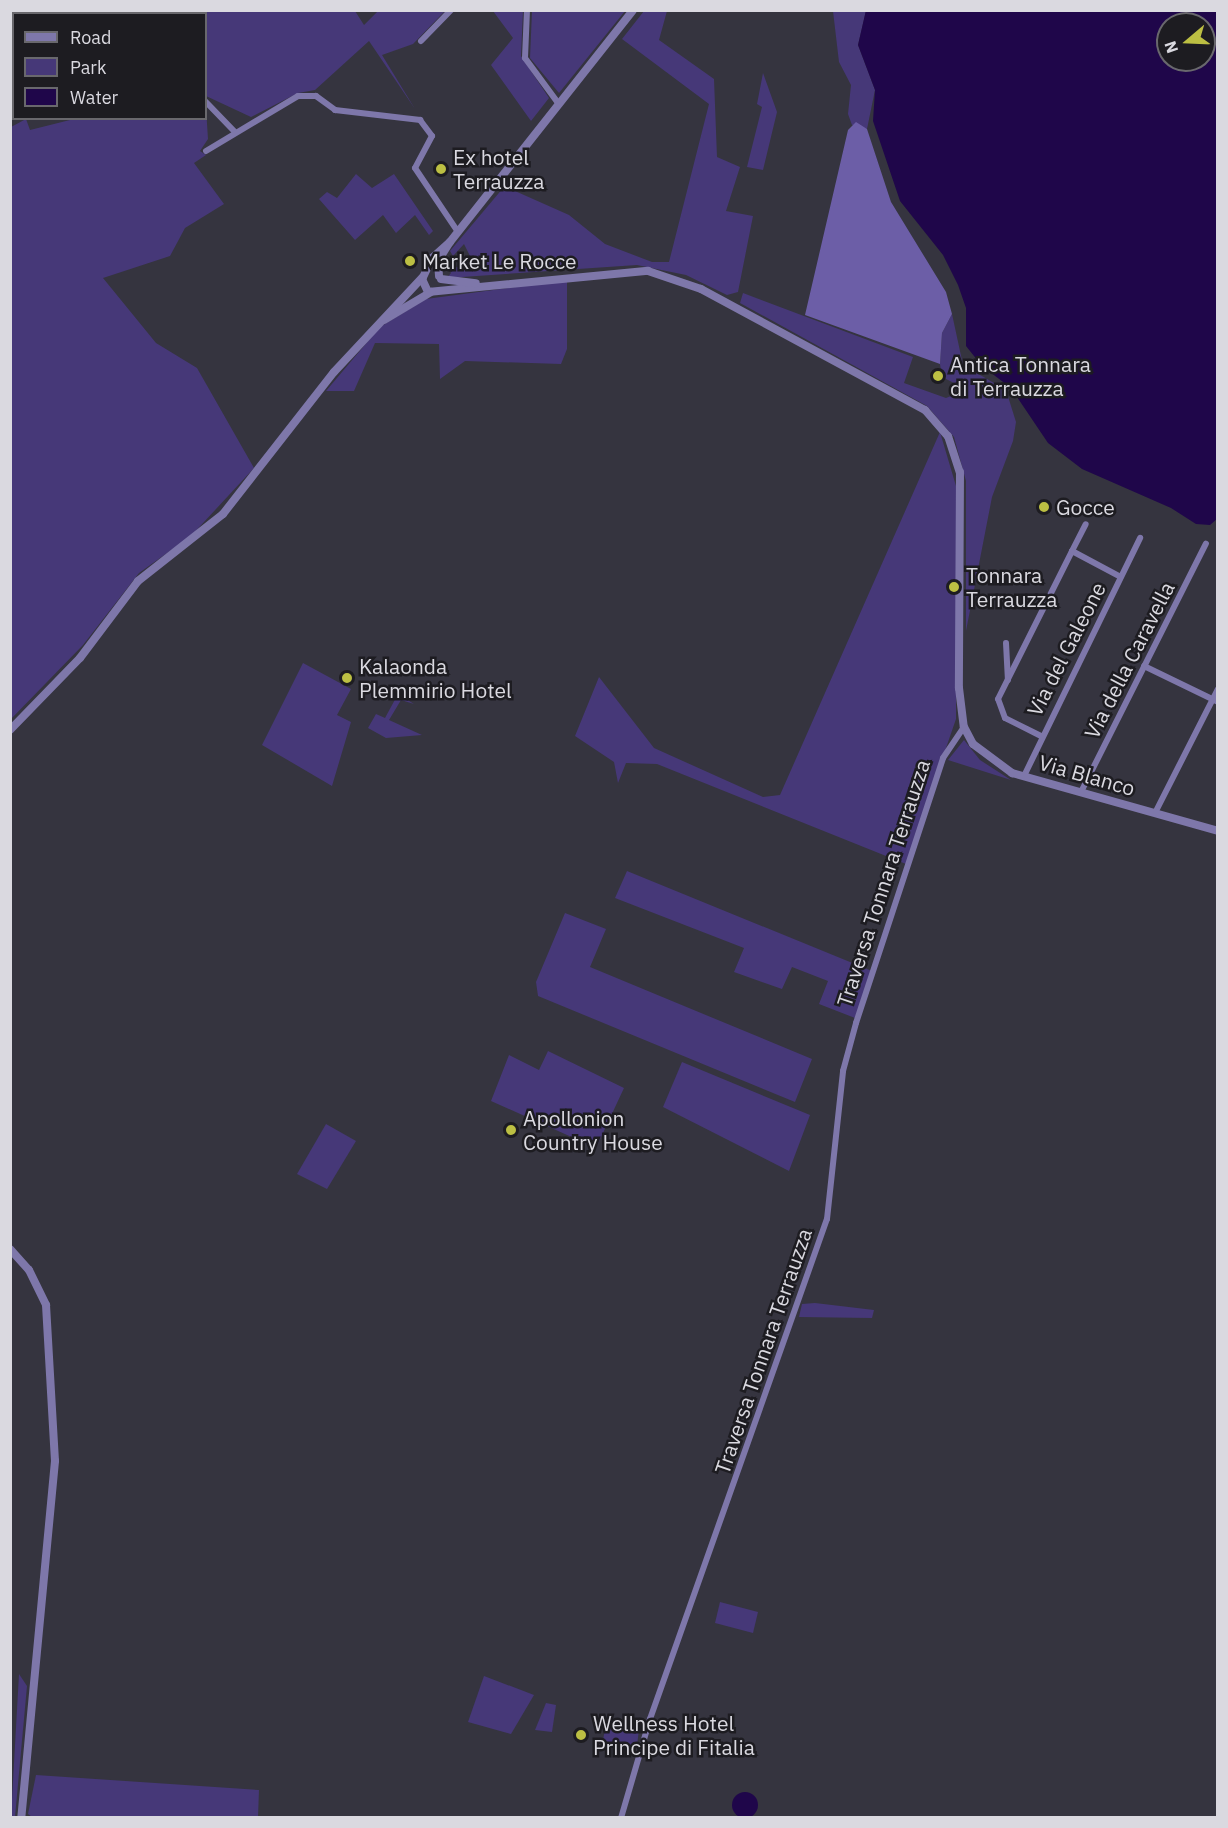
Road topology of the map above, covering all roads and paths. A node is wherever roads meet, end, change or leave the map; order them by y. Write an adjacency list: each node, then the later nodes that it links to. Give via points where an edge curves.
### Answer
1 (451, 10): 4 (street)
2 (527, 10): 6 (street, via 525,58)
3 (633, 10): 6 (street)
4 (421, 41)
5 (207, 103): 7 (street)
6 (558, 104): 9 (street)
7 (235, 132): 8 (street); 9 (street, via 309,95 335,111 420,120 432,136 416,168)
8 (206, 151)
9 (458, 232): 10 (street)
10 (450, 242): 11 (street, via 432,258); 12 (street, via 438,261)
11 (425, 275): 12 (street); 14 (street, via 422,285); 15 (street)
12 (440, 278): 13 (street); 14 (street)
13 (490, 284): 14 (street); 26 (street, via 618,270 679,279 925,410 948,436 960,472 958,668)
14 (434, 291): 15 (street)
15 (375, 326): 27 (street, via 223,514 138,581 80,658)
16 (1086, 524): 19 (street)
17 (1140, 538): 20 (street, Via del Galeone)
18 (1206, 544): 22 (street, Via della Caravella)
19 (1072, 551): 20 (street); 23 (street)
20 (1122, 576): 28 (street, Via del Galeone)
21 (1006, 643): 23 (street)
22 (1144, 666): 25 (street); 30 (street, Via della Caravella)
23 (1008, 681): 28 (street, via 998,699 1001,713)
24 (1218, 688): 25 (street)
25 (1215, 701): 31 (street)
26 (964, 727): 29 (street, Via Blanco, via 992,762); 35 (street, Traversa Tonnara Terrauzza, via 943,758 856,1023 843,1071 828,1219 650,1719)
27 (10, 730)
28 (1041, 736): 29 (street, Via del Galeone)
29 (1024, 776): 30 (street, Via Blanco)
30 (1081, 792): 31 (street, Via Blanco)
31 (1155, 813): 32 (street, Via Blanco)
32 (1218, 831)
33 (10, 1249): 34 (street, via 29,1270 46,1305 55,1461)
34 (21, 1818)
35 (621, 1818)

